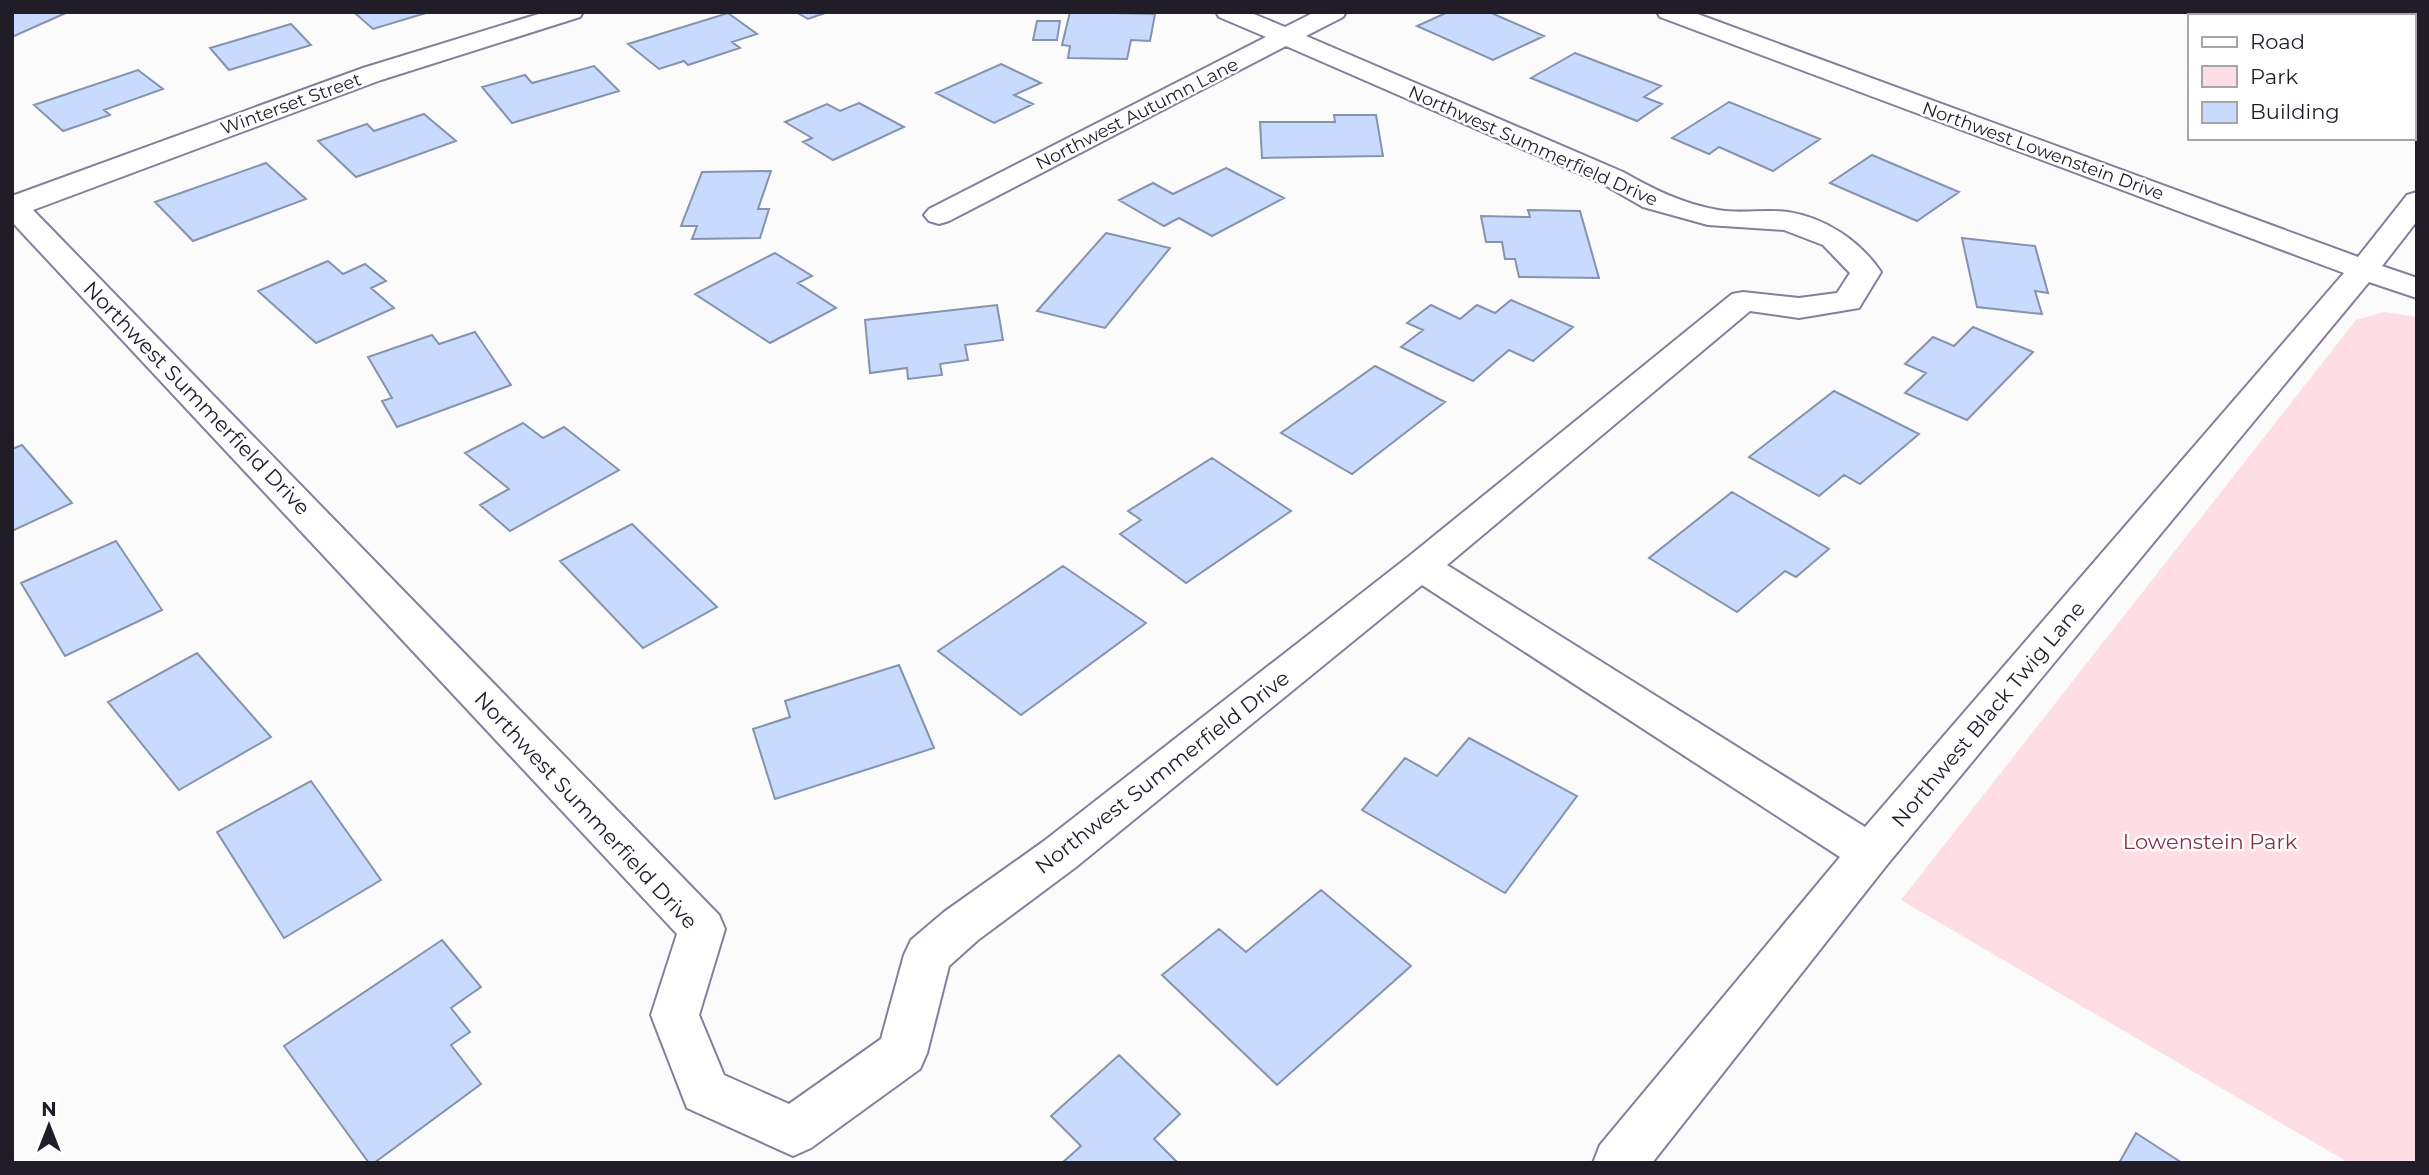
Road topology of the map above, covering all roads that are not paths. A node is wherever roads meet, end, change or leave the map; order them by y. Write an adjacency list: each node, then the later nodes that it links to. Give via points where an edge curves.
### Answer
1 (571, 12): 7 (street, Winterset Street, via 372,74)
2 (1228, 12): 5 (street, Northwest Summerfield Drive)
3 (1334, 12): 5 (street, Northwest Autumn Lane)
4 (1669, 12): 9 (street, Northwest Lowenstein Drive)
5 (1286, 38): 8 (street, Northwest Autumn Lane); 11 (street, Northwest Summerfield Drive, via 1613,178 1653,201 1718,219 1788,221 1834,239 1866,272 1848,301 1799,308 1743,301)
6 (2417, 201): 9 (street, Northwest Black Twig Lane)
7 (14, 206): 11 (street, Northwest Summerfield Drive, via 702,929 675,1016 705,1091 793,1130 902,1053 928,955)
8 (939, 215)
9 (2363, 270): 10 (street, Northwest Lowenstein Drive); 12 (street, Northwest Black Twig Lane)
10 (2417, 289)
11 (1421, 566): 12 (street)
12 (1870, 853): 13 (street, Northwest Black Twig Lane)
13 (1619, 1163)

